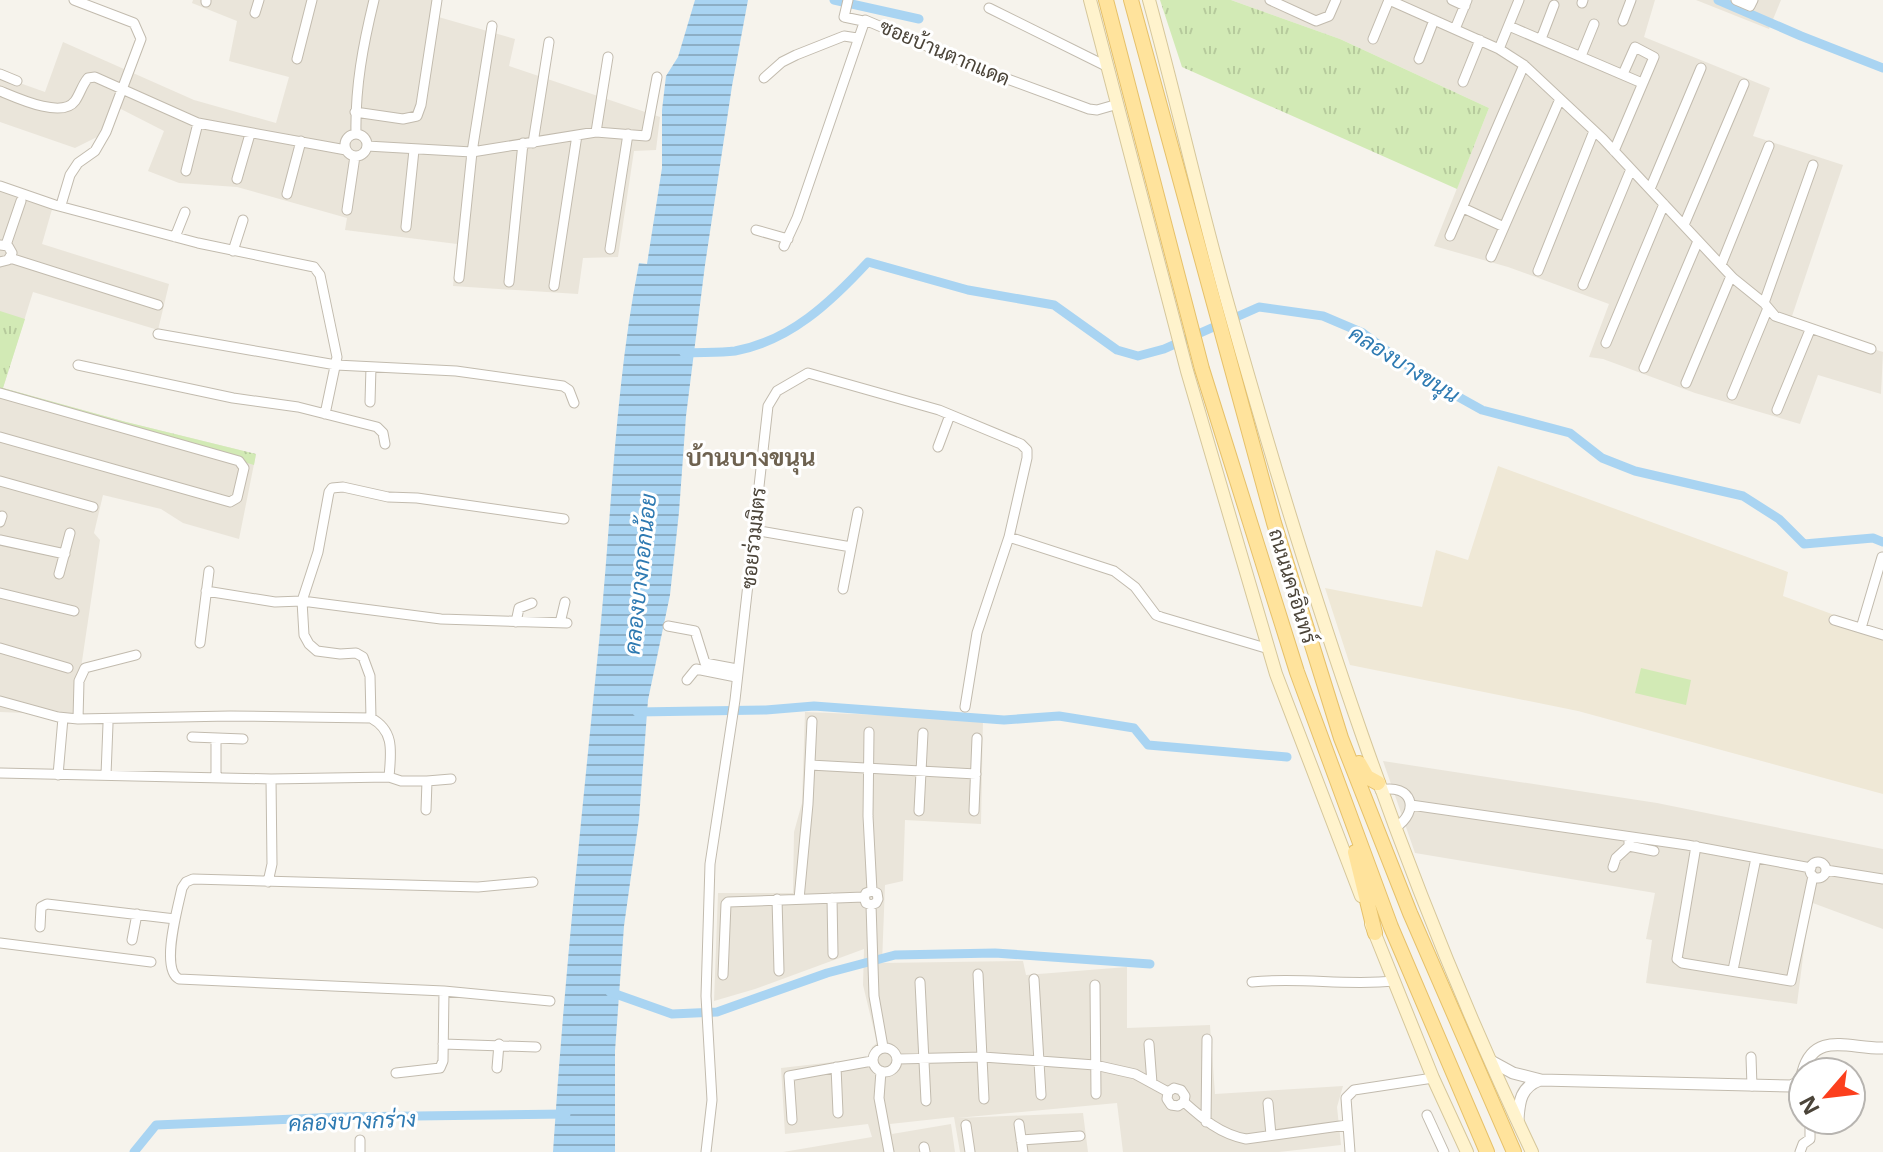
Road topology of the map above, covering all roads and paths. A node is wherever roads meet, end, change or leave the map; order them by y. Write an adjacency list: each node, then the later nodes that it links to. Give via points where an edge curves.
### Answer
1 (74, 0): 52 (street, via 128,19 141,33)
2 (259, 0): 22 (street)
3 (312, 0): 38 (street)
4 (374, 0): 55 (street)
5 (437, 0): 55 (street, via 417,116)
6 (848, 0): 24 (street, via 844,17)
7 (1090, 0): 41 (main road, ถนนนครอินทร์)
8 (1106, 0): 110 (main road, ถนนนครอินทร์)
9 (1131, 0): 107 (main road, ถนนนครอินทร์)
10 (1149, 0): 107 (main road, ถนนนครอินทร์)
11 (1270, 0): 12 (street, via 1316,21 1329,16)
12 (1336, 0)
13 (1389, 0): 23 (street); 31 (street)
14 (1452, 0): 19 (street)
15 (1519, 0): 28 (street)
16 (1631, 0): 25 (street)
17 (1736, 0): 18 (street, via 1750,6)
18 (1753, 0)
19 (1466, 3): 29 (street)
20 (1554, 5): 32 (street)
21 (989, 8): 41 (street)
22 (255, 13)
23 (1434, 20): 29 (street); 39 (street)
24 (863, 21): 30 (street, ซอยบ้านตากแดด); 54 (street, ซอยบ้านตากแดด, via 1089,109)
25 (1623, 21)
26 (1594, 24): 36 (street)
27 (492, 26): 69 (street)
28 (1509, 26): 32 (street); 35 (street)
29 (1455, 29): 33 (street)
30 (857, 38): 46 (street, via 844,36 796,55); 88 (street, ซอยบ้านตากแดด, via 786,242)
31 (1373, 39)
32 (1541, 39): 36 (street)
33 (1480, 40): 35 (street); 48 (street)
34 (549, 42): 64 (street)
35 (1499, 49): 40 (street)
36 (1581, 56): 44 (street)
37 (608, 57): 58 (street)
38 (297, 59)
39 (1419, 59)
40 (1524, 65): 53 (street); 81 (street)
41 (1108, 67): 54 (main road, ถนนนครอินทร์)
42 (1701, 68): 76 (street)
43 (0, 74): 47 (street)
44 (1623, 74): 49 (street); 49 (street, via 1635,47 1654,57)
45 (657, 77): 61 (street, via 648,133)
46 (764, 78)
47 (17, 81)
48 (1463, 82)
49 (1642, 83): 68 (street)
50 (1744, 84): 85 (street)
51 (0, 91): 52 (street, via 54,109 75,102 88,78)
52 (123, 91): 56 (street); 80 (street, via 95,151 70,175)
53 (1560, 99): 57 (street); 87 (street)
54 (1118, 104): 110 (main road, ถนนนครอินทร์)
55 (355, 112): 60 (street)
56 (198, 123): 59 (street); 73 (street)
57 (1594, 131): 68 (street); 99 (street)
58 (596, 132): 61 (street); 62 (street)
59 (250, 134): 63 (street); 74 (street)
60 (356, 134): 65 (street); 70 (street, via 347,139)
61 (628, 134): 93 (street)
62 (577, 135): 64 (street); 104 (street)
63 (301, 141): 70 (street); 77 (street)
64 (528, 143): 69 (street); 102 (street)
65 (367, 146): 67 (street); 70 (street, via 362,155)
66 (1769, 146): 98 (street)
67 (414, 150): 69 (street); 86 (street)
68 (1614, 151): 72 (street)
69 (472, 152): 101 (street)
70 (351, 153): 82 (street)
71 (1813, 165): 106 (street)
72 (1631, 169): 76 (street); 103 (street)
73 (186, 171)
74 (237, 179)
75 (0, 186): 80 (street)
76 (1650, 189): 79 (street)
77 (287, 194)
78 (21, 201): 92 (street)
79 (1664, 204): 85 (street); 112 (street)
80 (61, 205): 90 (street)
81 (1463, 208): 87 (street); 89 (street)
82 (347, 210)
83 (185, 212): 90 (street)
84 (243, 220): 94 (street)
85 (1684, 225): 91 (street)
86 (406, 227)
87 (1504, 227): 95 (street)
88 (756, 230)
89 (1450, 236)
90 (175, 237): 94 (street)
91 (1698, 241): 98 (street); 118 (street)
92 (3, 245): 96 (street, via 11,251)
93 (610, 249)
94 (233, 251): 116 (street, via 316,269)
95 (1491, 257)
96 (10, 258): 97 (street); 105 (street)
97 (0, 262)
98 (1721, 265): 100 (street)
99 (1538, 271)
100 (1731, 276): 106 (street); 119 (street)
101 (459, 278)
102 (509, 282)
103 (1583, 285)
104 (554, 286)
105 (158, 305)
106 (1766, 306): 108 (street, via 1775,316); 121 (street)
107 (1223, 314): 109 (main road, ถนนนครอินทร์)
108 (1810, 330): 113 (street); 124 (street)
109 (1228, 331): 173 (main road, ถนนนครอินทร์, via 1274,523); 188 (main road, ถนนนครอินทร์)
110 (1185, 332): 114 (main road, ถนนนครอินทร์)
111 (158, 334): 116 (street)
112 (1606, 343)
113 (1871, 349)
114 (1190, 351): 157 (main road, ถนนนครอินทร์); 190 (main road, ถนนนครอินทร์)
115 (78, 365): 125 (street)
116 (336, 365): 117 (street); 125 (street)
117 (371, 367): 122 (street); 123 (street, via 456,371 563,386)
118 (1644, 368)
119 (1686, 383)
120 (0, 393): 127 (street, via 239,461 244,468 236,500 230,502)
121 (1732, 395)
122 (370, 402)
123 (574, 403)
124 (1777, 410)
125 (325, 414): 128 (street, via 377,427)
126 (950, 415): 129 (street); 134 (street, ซอยร่วมมิตร, via 803,374 777,391 768,406); 136 (street, ซอยร่วมมิตร, via 1027,450)
127 (0, 437)
128 (385, 444)
129 (938, 447)
130 (0, 481): 131 (street)
131 (93, 507)
132 (858, 512): 138 (street)
133 (564, 519): 146 (street, via 332,488)
134 (754, 530): 138 (street); 160 (street, ซอยร่วมมิตร)
135 (70, 533): 139 (street)
136 (1009, 537): 157 (street, via 1114,571 1135,587 1156,615); 163 (street, via 977,633)
137 (0, 540): 139 (street)
138 (851, 547): 143 (street)
139 (65, 554): 142 (street)
140 (1882, 557): 153 (street)
141 (209, 571): 144 (street)
142 (59, 574)
143 (843, 589)
144 (206, 591): 146 (street); 155 (street)
145 (0, 593): 149 (street)
146 (302, 601): 151 (street, via 441,619); 165 (street, via 304,635 313,648 356,653 368,664)
147 (565, 602): 151 (street, via 563,623)
148 (532, 603): 151 (street, via 519,608)
149 (74, 611)
150 (1834, 620): 153 (street)
151 (516, 622)
152 (668, 626): 160 (street, via 695,631 705,663)
153 (1861, 628): 154 (street)
154 (1883, 635)
155 (200, 643)
156 (0, 648): 159 (street)
157 (1269, 649): 211 (main road, ถนนนครอินทร์)
158 (136, 655): 166 (street, via 85,668 79,681)
159 (68, 668)
160 (737, 673): 161 (street, via 696,669); 270 (street, ซอยร่วมมิตร, via 710,864 706,996 712,1100)
161 (687, 680)
162 (0, 701): 164 (street)
163 (965, 707)
164 (63, 718): 166 (street); 181 (street)
165 (371, 718): 166 (street); 184 (street, via 388,734)
166 (78, 719)
167 (812, 721): 176 (street)
168 (108, 724): 182 (street)
169 (869, 732): 177 (street)
170 (923, 733): 178 (street)
171 (192, 737): 174 (street)
172 (977, 738): 180 (street)
173 (1341, 738): 188 (main road); 279 (main road, ถนนนครอินทร์)
174 (216, 739): 175 (street); 183 (street)
175 (243, 739)
176 (810, 765): 177 (street); 207 (street)
177 (868, 767): 178 (street); 205 (street)
178 (922, 771): 180 (street); 192 (street)
179 (0, 773): 181 (street)
180 (976, 774): 193 (street)
181 (58, 775): 182 (street)
182 (106, 775): 183 (street)
183 (216, 777): 185 (street)
184 (389, 777): 185 (street); 187 (street)
185 (271, 779): 202 (street)
186 (451, 779): 187 (street)
187 (427, 781): 191 (street)
188 (1379, 786): 189 (street, via 1404,792); 194 (main road, ถนนนครอินทร์)
189 (1411, 805): 194 (street, via 1407,818); 195 (street)
190 (1346, 809): 211 (main road); 278 (main road, ถนนนครอินทร์)
191 (426, 810)
192 (919, 811)
193 (974, 811)
194 (1395, 828): 241 (main road, ถนนนครอินทร์)
195 (1629, 841): 196 (street); 197 (street); 199 (street)
196 (1696, 846): 198 (street); 216 (street, via 1677,959)
197 (1654, 851)
198 (1756, 858): 200 (street); 216 (street)
199 (1613, 867)
200 (1812, 872): 201 (street, via 1813,864 1820,863 1826,870); 216 (street, via 1791,981)
201 (1883, 879)
202 (268, 882): 203 (street, via 478,887); 209 (street, via 193,879 182,888)
203 (533, 882)
204 (832, 898): 205 (street); 207 (street); 214 (street)
205 (869, 898): 232 (street)
206 (777, 899): 207 (street); 217 (street); 219 (street, via 726,904)
207 (799, 899)
208 (137, 914): 209 (street); 210 (street, via 47,904 41,907); 212 (street)
209 (175, 919): 225 (street, via 170,970 176,979)
210 (40, 927)
211 (1375, 933): 221 (main road, ถนนนครอินทร์)
212 (132, 940)
213 (0, 943): 215 (street)
214 (833, 954)
215 (151, 962)
216 (1733, 970)
217 (779, 971)
218 (978, 974): 235 (street)
219 (723, 975)
220 (1034, 979): 239 (street)
221 (1394, 981): 223 (street); 247 (main road, ถนนนครอินทร์)
222 (920, 982): 238 (street)
223 (1252, 982)
224 (1095, 985): 242 (street)
225 (444, 991): 226 (street); 228 (street)
226 (550, 1001)
227 (1207, 1039): 260 (street)
228 (443, 1044): 229 (street); 246 (street, via 438,1070)
229 (499, 1044): 231 (street); 244 (street)
230 (1149, 1044): 249 (street)
231 (536, 1047)
232 (883, 1047): 237 (street); 240 (street)
233 (1883, 1048): 234 (street, via 1828,1044)
234 (1809, 1056)
235 (983, 1057): 238 (street); 239 (street); 254 (street)
236 (1751, 1057): 250 (street)
237 (897, 1059): 238 (street); 245 (street, via 894,1068)
238 (926, 1059): 255 (street)
239 (1039, 1060): 242 (street); 253 (street)
240 (872, 1061): 243 (street); 245 (street)
241 (1491, 1061): 248 (street); 261 (main road, ถนนนครอินทร์)
242 (1095, 1065): 249 (street); 252 (street)
243 (836, 1067): 257 (street); 259 (street, via 789,1076)
244 (497, 1068)
245 (881, 1071): 272 (street, via 879,1098)
246 (396, 1073)
247 (1433, 1078): 264 (street, via 1354,1090 1346,1098); 277 (main road, ถนนนครอินทร์)
248 (1541, 1080): 250 (street); 261 (street, via 1522,1093)
249 (1152, 1083): 260 (street, via 1168,1092 1171,1105 1184,1102)
250 (1752, 1086): 251 (street)
251 (1787, 1086)
252 (1096, 1094)
253 (1041, 1095)
254 (984, 1099)
255 (926, 1101)
256 (1268, 1103): 265 (street)
257 (838, 1113)
258 (1427, 1115): 276 (street)
259 (792, 1120)
260 (1206, 1122): 265 (street, via 1229,1136)
261 (1518, 1122): 280 (main road, ถนนนครอินทร์)
262 (1019, 1124): 269 (street)
263 (966, 1125): 273 (street)
264 (1347, 1125): 265 (street); 275 (street)
265 (1271, 1135)
266 (1080, 1136): 269 (street)
267 (1810, 1136): 281 (street)
268 (360, 1140): 271 (street)
269 (1021, 1140): 274 (street)
270 (707, 1147)
271 (360, 1152)
272 (889, 1152)
273 (970, 1152)
274 (1023, 1152)
275 (1350, 1152)
276 (1444, 1152)
277 (1467, 1152)
278 (1487, 1152)
279 (1514, 1152)
280 (1532, 1152)
281 (1800, 1152)

